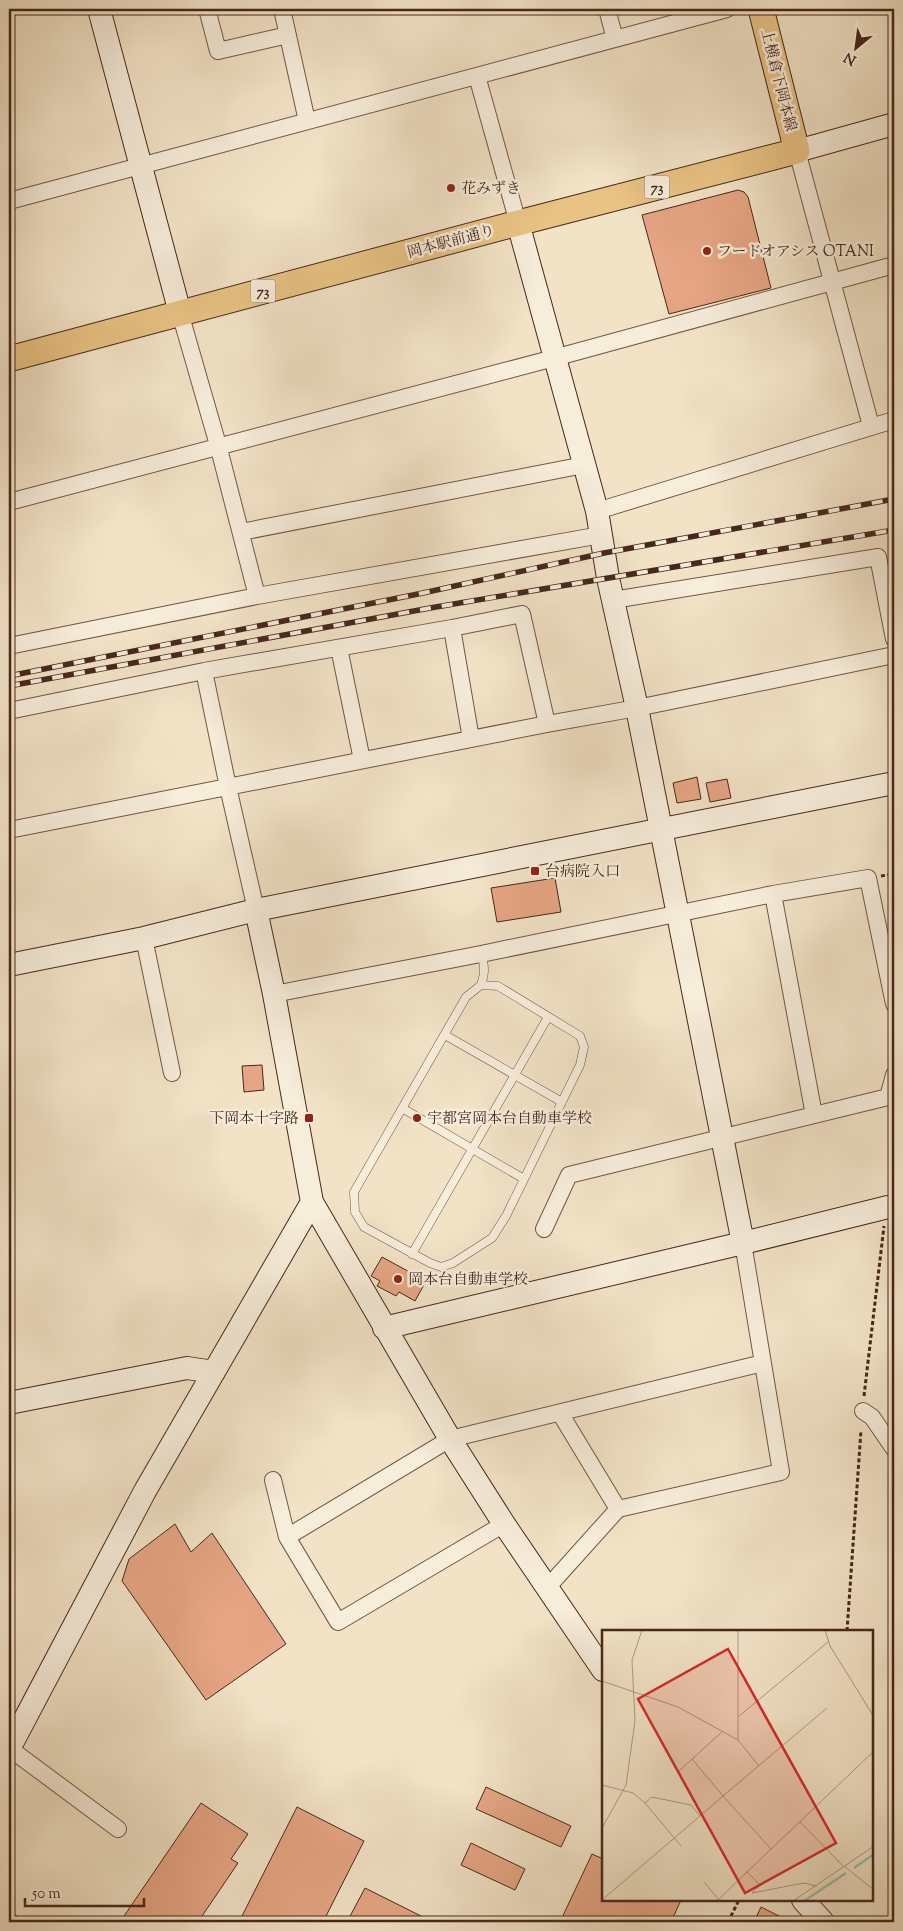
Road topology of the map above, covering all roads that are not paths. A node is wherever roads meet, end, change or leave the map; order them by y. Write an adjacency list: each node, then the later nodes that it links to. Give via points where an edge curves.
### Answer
1 (99, 9): 13 (street)
2 (207, 9): 7 (street, via 218,51)
3 (282, 9): 7 (street)
4 (607, 9): 8 (street)
5 (726, 9): 8 (street)
6 (761, 9): 12 (main road, 上横倉下岡本線)
7 (288, 35): 10 (street)
8 (615, 39): 9 (street)
9 (477, 76): 10 (street); 15 (street)
10 (307, 121): 13 (street)
11 (894, 124): 12 (street, 岡本駅前通り)
12 (797, 150): 15 (main road, 岡本駅前通り / 73); 17 (street)
13 (141, 165): 14 (street); 18 (street)
14 (9, 201)
15 (518, 223): 18 (main road, 岡本駅前通り / 73); 19 (street)
16 (894, 265): 17 (street)
17 (833, 280): 19 (street); 22 (street)
18 (180, 313): 20 (main road, 岡本駅前通り / 73); 23 (street)
19 (554, 358): 23 (street); 24 (street)
20 (9, 359)
21 (894, 420): 22 (street)
22 (870, 426): 26 (street)
23 (218, 445): 25 (street); 27 (street)
24 (584, 465): 26 (street); 27 (street)
25 (9, 502)
26 (596, 511): 28 (street)
27 (240, 532): 29 (street)
28 (601, 535): 29 (street); 30 (street)
29 (257, 596): 33 (street)
30 (613, 600): 32 (street, via 878,557); 37 (street)
31 (452, 628): 34 (street); 39 (street, via 522,614); 40 (street)
32 (894, 640)
33 (9, 646)
34 (339, 648): 36 (street); 41 (street)
35 (894, 655): 37 (street)
36 (204, 671): 38 (street); 43 (street)
37 (637, 708): 39 (street); 45 (street)
38 (9, 711)
39 (547, 724): 40 (street)
40 (471, 739): 41 (street)
41 (362, 760): 43 (street)
42 (894, 783): 45 (street)
43 (228, 788): 44 (street); 47 (street)
44 (9, 830)
45 (660, 830): 47 (street); 48 (street)
46 (773, 894): 48 (street); 54 (street, via 868,878); 62 (street)
47 (256, 910): 49 (street); 53 (street)
48 (678, 914): 50 (street); 63 (street)
49 (144, 938): 51 (street); 57 (street)
50 (481, 954): 52 (lane, via 485,973); 53 (street)
51 (9, 965)
52 (481, 985): 55 (lane, via 498,986); 56 (lane, via 466,997)
53 (274, 994): 67 (street)
54 (894, 1004)
55 (548, 1017): 58 (lane); 60 (lane, via 580,1036 584,1047 580,1065)
56 (445, 1035): 58 (lane); 61 (lane)
57 (172, 1073)
58 (515, 1075): 60 (lane); 64 (lane)
59 (894, 1075): 62 (street, via 888,1097)
60 (562, 1102): 65 (lane)
61 (402, 1108): 64 (lane); 70 (lane, via 354,1192 355,1212 364,1227)
62 (814, 1115): 63 (street)
63 (722, 1138): 68 (street, via 569,1175); 69 (street)
64 (472, 1149): 65 (lane); 70 (lane)
65 (524, 1179): 70 (lane, via 492,1238 441,1267)
66 (889, 1198): 69 (street)
67 (312, 1202): 71 (street); 73 (street)
68 (544, 1229)
69 (743, 1243): 71 (street); 72 (street)
70 (412, 1254)
71 (384, 1328): 77 (street)
72 (763, 1363): 76 (street); 80 (street, via 781,1472)
73 (214, 1372): 74 (street, via 188,1368); 85 (street, via 146,1491)
74 (9, 1403)
75 (863, 1411): 78 (street, via 872,1417)
76 (560, 1414): 77 (street); 80 (street)
77 (450, 1440): 81 (street); 82 (street)
78 (894, 1449)
79 (273, 1480): 82 (street)
80 (618, 1509): 83 (street)
81 (504, 1524): 82 (street, via 338,1622); 83 (street)
82 (286, 1537)
83 (547, 1588): 84 (street)
84 (602, 1669)
85 (9, 1749): 86 (street)
86 (118, 1829)
87 (804, 1901): 88 (street)
88 (823, 1922)

